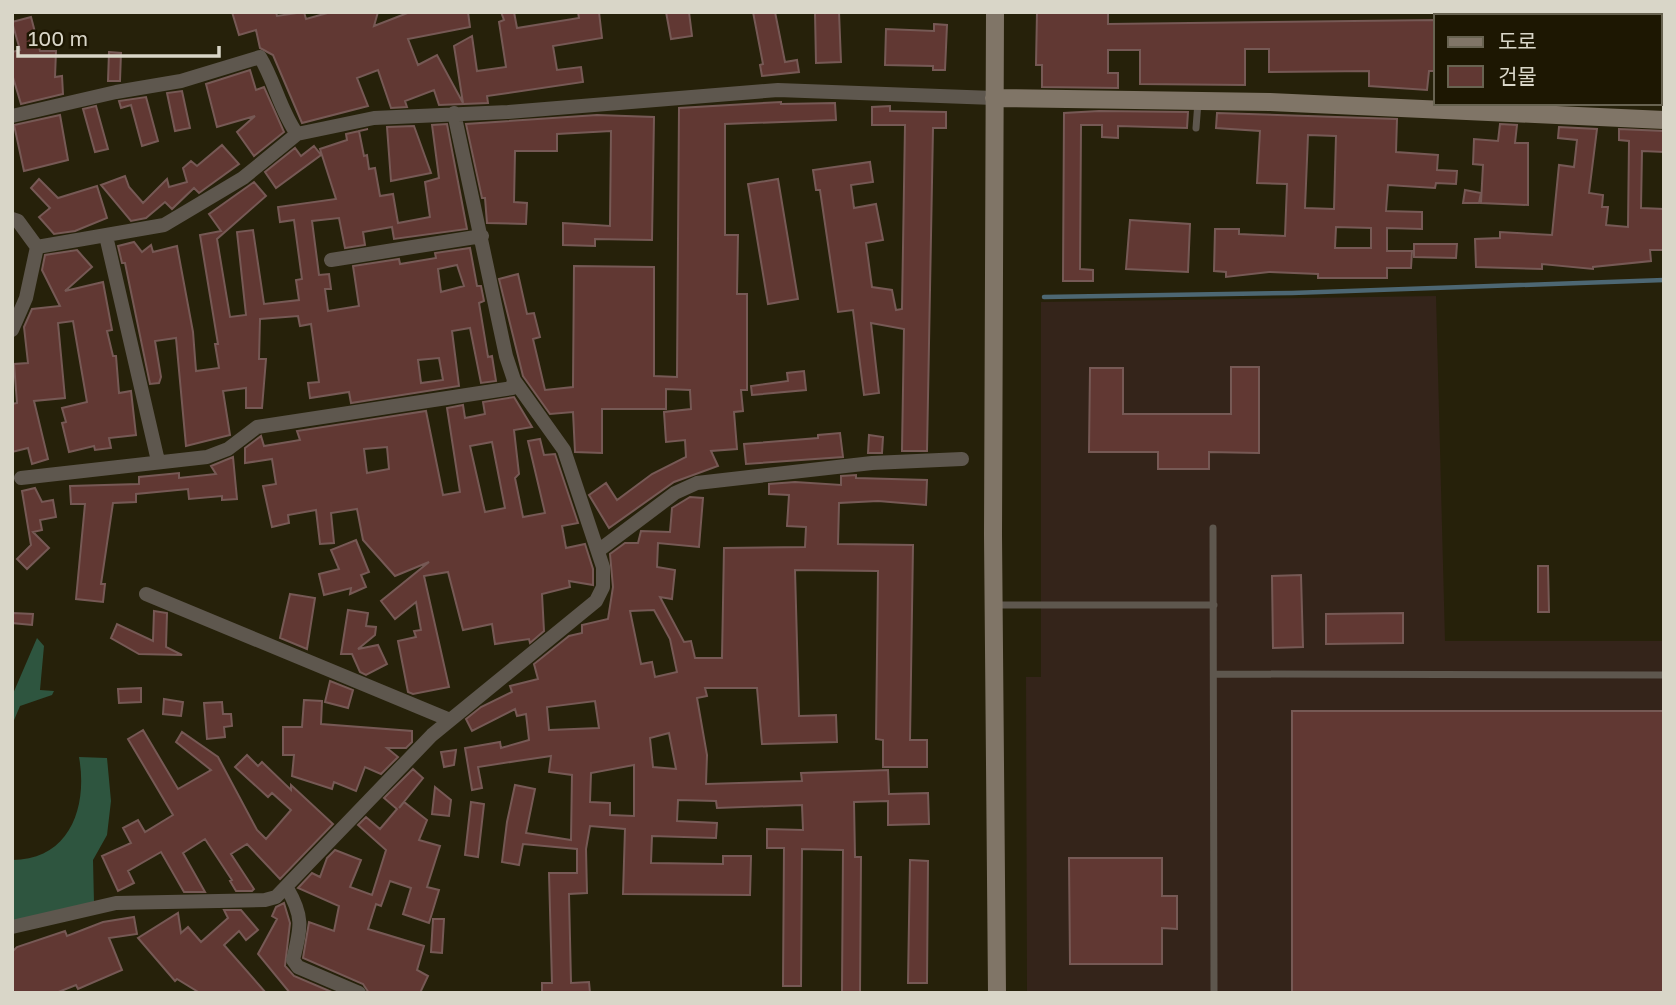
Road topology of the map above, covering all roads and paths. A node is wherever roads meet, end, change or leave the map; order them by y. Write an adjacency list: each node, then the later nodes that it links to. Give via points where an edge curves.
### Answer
1 (995, 12): 2 (main road)
2 (994, 98): 3 (main road); 4 (street, via 778,90); 22 (main road)
3 (1198, 101): 6 (main road); 7 (lane)
4 (454, 113): 8 (street, via 374,118); 11 (street)
5 (12, 116): 8 (street, via 181,80 260,57)
6 (1664, 120)
7 (1196, 128)
8 (297, 134): 10 (street, via 243,178 164,225)
9 (12, 219): 12 (street)
10 (106, 236): 12 (street); 17 (street)
11 (482, 236): 13 (street); 15 (street)
12 (37, 247): 14 (street, via 26,298)
13 (331, 260)
14 (12, 330)
15 (514, 380): 17 (street, via 512,388 257,427 228,449 207,457); 20 (street, via 564,450)
16 (961, 459): 20 (street, via 872,463 697,483 675,493)
17 (158, 461): 18 (street)
18 (21, 478)
19 (1213, 528): 23 (lane)
20 (598, 551): 26 (street, via 603,587 596,601)
21 (146, 594): 26 (street)
22 (995, 605): 23 (lane); 30 (main road)
23 (1214, 605): 24 (lane)
24 (1214, 674): 25 (lane); 31 (lane)
25 (1664, 675)
26 (450, 720): 27 (street)
27 (287, 888): 28 (street, via 265,900 116,903); 29 (street, via 300,910 301,930 293,960 298,967)
28 (12, 927)
29 (359, 993)
30 (997, 993)
31 (1214, 993)

